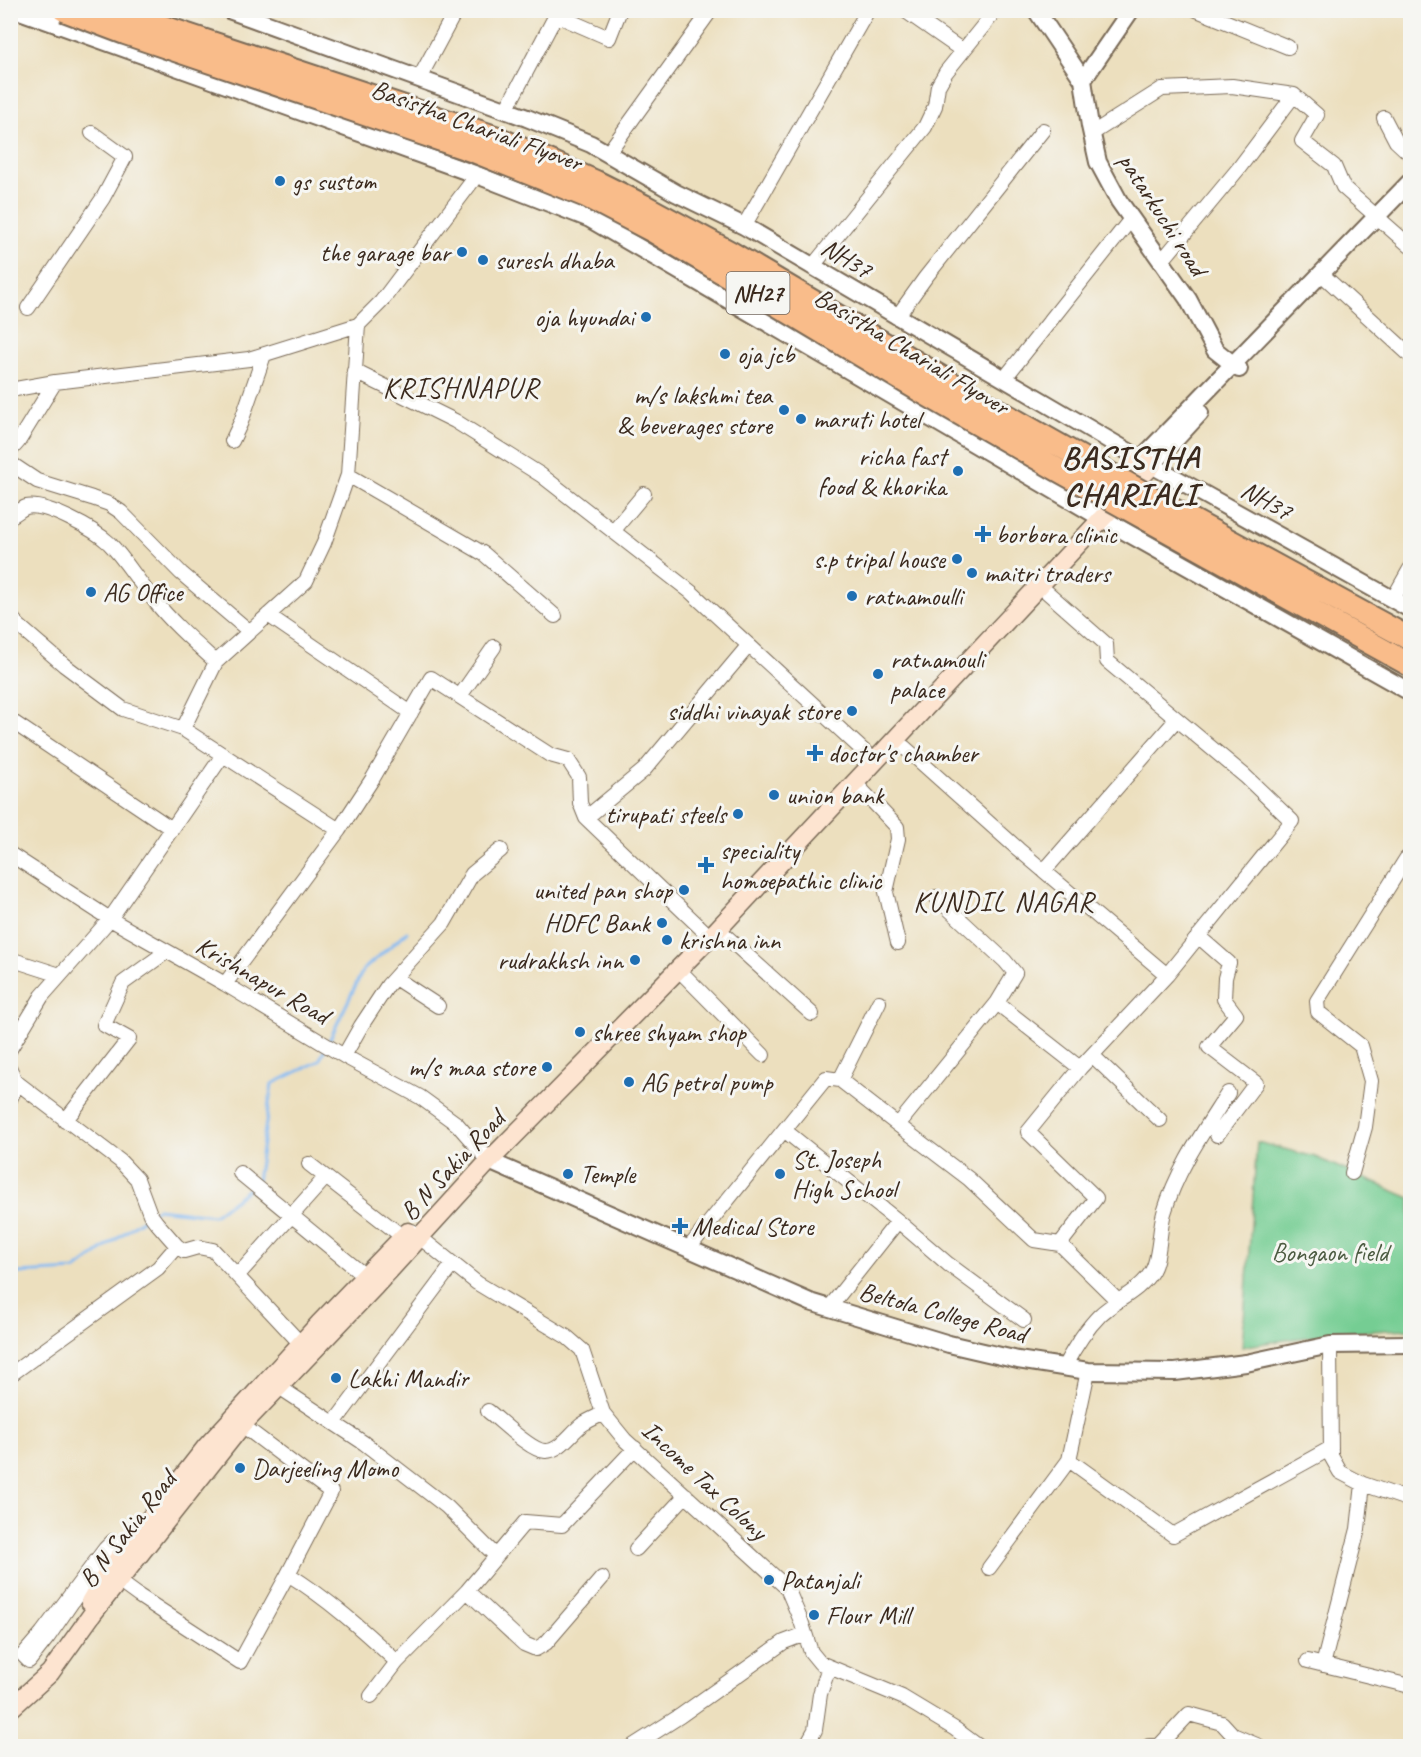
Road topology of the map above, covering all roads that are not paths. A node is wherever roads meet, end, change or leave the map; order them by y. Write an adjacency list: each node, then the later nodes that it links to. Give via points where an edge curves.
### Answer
1 (17, 10): 26 (street)
2 (64, 10): 67 (highway, Basistha Chariali Flyover / NH27, bridge, via 474,151 597,201 1038,458)
3 (112, 10): 63 (highway, Basistha Chariali Flyover / NH27, bridge, via 495,137 615,191 740,258 1110,474)
4 (229, 10): 16 (street, NH37)
5 (456, 10): 16 (street)
6 (620, 10): 19 (street, via 609,38 556,15)
7 (711, 10): 24 (street)
8 (868, 10): 31 (street)
9 (904, 10): 15 (street)
10 (996, 10): 15 (street)
11 (1036, 10): 17 (street, patarkuchi road)
12 (1131, 10): 17 (street)
13 (1197, 10): 14 (street)
14 (1288, 47)
15 (963, 51): 34 (street, via 938,86 935,106 925,127)
16 (419, 79): 19 (street, NH37)
17 (1083, 80): 23 (street, patarkuchi road)
18 (1294, 95): 23 (street, via 1232,86 1162,90); 29 (street, via 1317,115 1302,141 1334,166 1343,187); 33 (street)
19 (506, 110): 24 (street, NH37)
20 (1384, 118): 25 (street, via 1396,141)
21 (1043, 130): 37 (street)
22 (92, 133): 36 (street, via 125,157 103,198)
23 (1091, 134): 30 (street, patarkuchi road, via 1098,162)
24 (608, 153): 31 (street, NH37, via 676,193)
25 (1410, 154)
26 (477, 175): 38 (street, via 381,302); 53 (street, via 590,219)
27 (1410, 182): 29 (street)
28 (1410, 193): 29 (street)
29 (1380, 218): 32 (street); 35 (street); 41 (street)
30 (1131, 219): 33 (street, patarkuchi road); 43 (street)
31 (744, 226): 34 (street, NH37)
32 (1410, 246)
33 (1161, 262): 41 (street, patarkuchi road, via 1188,299 1215,350)
34 (812, 267): 37 (street, NH37)
35 (1327, 279): 40 (street); 41 (street)
36 (28, 308)
37 (897, 317): 43 (street, NH37)
38 (358, 325): 39 (street); 42 (street)
39 (264, 355): 44 (street); 46 (street)
40 (1410, 356)
41 (1236, 367): 48 (street)
42 (354, 371): 50 (street); 54 (street, via 455,421 541,476)
43 (1004, 379): 48 (street, NH37)
44 (55, 382): 45 (street); 47 (street)
45 (10, 390)
46 (232, 441)
47 (10, 451)
48 (1147, 462): 53 (main road); 57 (street, NH37)
49 (10, 463): 62 (street, via 37,481 69,489 122,512 181,573)
50 (348, 475): 59 (street, via 306,581); 61 (street, via 484,554)
51 (644, 494): 54 (street)
52 (10, 517): 66 (street, via 26,507 39,507 60,513 107,541 153,600)
53 (1098, 517): 56 (main road, B N Sakia Road); 68 (street); 76 (main road, B N Sakia Road)
54 (614, 530): 64 (street, via 692,592)
55 (1410, 569): 57 (street)
56 (1039, 585): 72 (street, via 1106,644 1107,661); 77 (main road, B N Sakia Road)
57 (1393, 599): 58 (street, NH37)
58 (1410, 609)
59 (268, 615): 62 (street); 70 (street)
60 (10, 616): 73 (street, via 64,665 123,709)
61 (555, 616)
62 (249, 631): 66 (street)
63 (1410, 639)
64 (749, 645): 76 (street); 78 (street, via 644,770)
65 (494, 647): 69 (street)
66 (216, 662): 73 (street)
67 (1410, 665)
68 (1410, 692)
69 (460, 696): 70 (street, via 431,678); 78 (street, via 550,755 568,760 579,777 580,803)
70 (411, 713): 80 (street)
71 (10, 720): 79 (street)
72 (1176, 720): 84 (street); 88 (street, via 1245,776 1292,821)
73 (183, 729): 75 (street)
74 (904, 747): 84 (street)
75 (223, 755): 79 (street); 80 (street)
76 (868, 755): 87 (main road, B N Sakia Road)
77 (855, 783): 87 (main road, B N Sakia Road); 89 (street, via 897,827 886,892)
78 (586, 818): 87 (street)
79 (172, 829): 86 (street)
80 (339, 830): 96 (street)
81 (501, 850): 95 (street, via 472,874 444,923)
82 (10, 854): 86 (street, Krishnapur Road)
83 (1410, 856): 118 (street, via 1317,1001 1318,1012 1361,1046 1371,1081 1365,1127)
84 (1044, 872): 94 (street)
85 (936, 897): 98 (street, via 1015,973)
86 (110, 919): 90 (street, Krishnapur Road); 93 (street)
87 (711, 930): 92 (main road, B N Sakia Road); 100 (street); 115 (main road, B N Sakia Road)
88 (1198, 936): 94 (street); 114 (street, via 1229,963 1224,999 1236,1015 1209,1047 1256,1083)
89 (898, 943)
90 (166, 952): 96 (street, Krishnapur Road); 111 (street, via 123,983 104,1025 129,1039)
91 (10, 959): 93 (street)
92 (678, 969): 102 (street); 115 (main road, B N Sakia Road)
93 (60, 975): 101 (street, via 42,996)
94 (1167, 975): 103 (street)
95 (395, 978): 99 (street); 104 (street)
96 (225, 984): 104 (street, Krishnapur Road)
97 (879, 1002): 107 (street)
98 (997, 1003): 105 (street); 112 (street)
99 (438, 1006)
100 (812, 1014)
101 (10, 1049)
102 (763, 1055)
103 (1092, 1055): 105 (street); 110 (street)
104 (344, 1056): 115 (street, Krishnapur Road, via 420,1097 448,1117)
105 (1080, 1068): 123 (street, via 1028,1132 1096,1198)
106 (13, 1075): 109 (street, via 15,1091); 111 (street)
107 (840, 1080): 112 (street); 113 (street, via 826,1078)
108 (1228, 1093): 129 (street, via 1179,1176 1164,1213 1153,1269 1143,1284)
109 (10, 1099)
110 (1160, 1120)
111 (65, 1121): 124 (street, via 120,1161 137,1179 150,1214)
112 (898, 1125): 123 (street, via 969,1179 1034,1240)
113 (784, 1130): 121 (street); 125 (street)
114 (1217, 1135)
115 (486, 1158): 122 (main road, B N Sakia Road); 125 (street, Beltola College Road)
116 (309, 1164): 119 (street, Income Tax Colony)
117 (240, 1173): 120 (street)
118 (1352, 1173)
119 (326, 1177): 120 (street); 122 (street, Income Tax Colony)
120 (291, 1215): 127 (street); 128 (street)
121 (898, 1221): 130 (street); 131 (street)
122 (411, 1235): 126 (street, Income Tax Colony); 128 (main road, B N Sakia Road); 138 (main road, B N Sakia Road)
123 (1060, 1244): 129 (street)
124 (177, 1246): 127 (street, via 184,1251 198,1247 213,1250); 137 (street, via 158,1268)
125 (688, 1248): 130 (street, Beltola College Road)
126 (453, 1264): 140 (street, Income Tax Colony, via 477,1283 567,1336 582,1350); 141 (street)
127 (238, 1275): 132 (street)
128 (365, 1276): 132 (main road, B N Sakia Road)
129 (1118, 1301): 135 (street, via 1077,1342)
130 (829, 1308): 135 (street, Beltola College Road, via 949,1344)
131 (1024, 1320)
132 (301, 1344): 138 (main road, B N Sakia Road)
133 (1410, 1344): 134 (street, Beltola College Road)
134 (1330, 1345): 136 (street, Beltola College Road, via 1246,1363 1175,1372); 144 (street)
135 (1064, 1367): 136 (street, Beltola College Road)
136 (1088, 1371): 145 (street)
137 (10, 1375)
138 (274, 1383): 141 (street); 142 (main road, B N Sakia Road); 151 (main road, B N Sakia Road, via 207,1446)
139 (488, 1411): 140 (street, via 544,1452)
140 (603, 1413): 143 (street, Income Tax Colony)
141 (334, 1423): 150 (street, via 447,1507)
142 (242, 1425): 151 (main road, B N Sakia Road); 153 (street, via 331,1492)
143 (635, 1448): 147 (street, Income Tax Colony); 150 (street, via 562,1525 525,1522)
144 (1331, 1448): 145 (street, via 1173,1535); 146 (street, via 1340,1472)
145 (1069, 1461): 152 (street)
146 (1363, 1484): 148 (street); 159 (street, via 1358,1529)
147 (686, 1495): 149 (street); 156 (street, Income Tax Colony, via 787,1588)
148 (1410, 1500)
149 (636, 1549)
150 (496, 1556): 155 (street)
151 (117, 1566): 151 (street, via 105,1554 29,1661 23,1655 113,1541); 153 (street, via 240,1662); 161 (main road, B N Sakia Road)
152 (989, 1568)
153 (288, 1574): 158 (street, via 317,1592)
154 (602, 1578): 155 (street, via 546,1643 536,1649 524,1644)
155 (466, 1591): 158 (street)
156 (805, 1634): 160 (street, Income Tax Colony, via 811,1652); 166 (street, via 783,1642)
157 (1308, 1661): 159 (street)
158 (396, 1662): 163 (street)
159 (1323, 1665): 162 (street)
160 (829, 1667): 167 (street, via 815,1730); 168 (street, Income Tax Colony, via 902,1696)
161 (48, 1668): 164 (main road, B N Sakia Road); 165 (main road, B N Sakia Road)
162 (1410, 1686)
163 (371, 1696)
164 (10, 1697)
165 (10, 1709)
166 (633, 1746)
167 (806, 1746)
168 (978, 1746)
169 (1149, 1746): 170 (street, via 1158,1746 1189,1714 1222,1723 1233,1736)
170 (1260, 1746)

